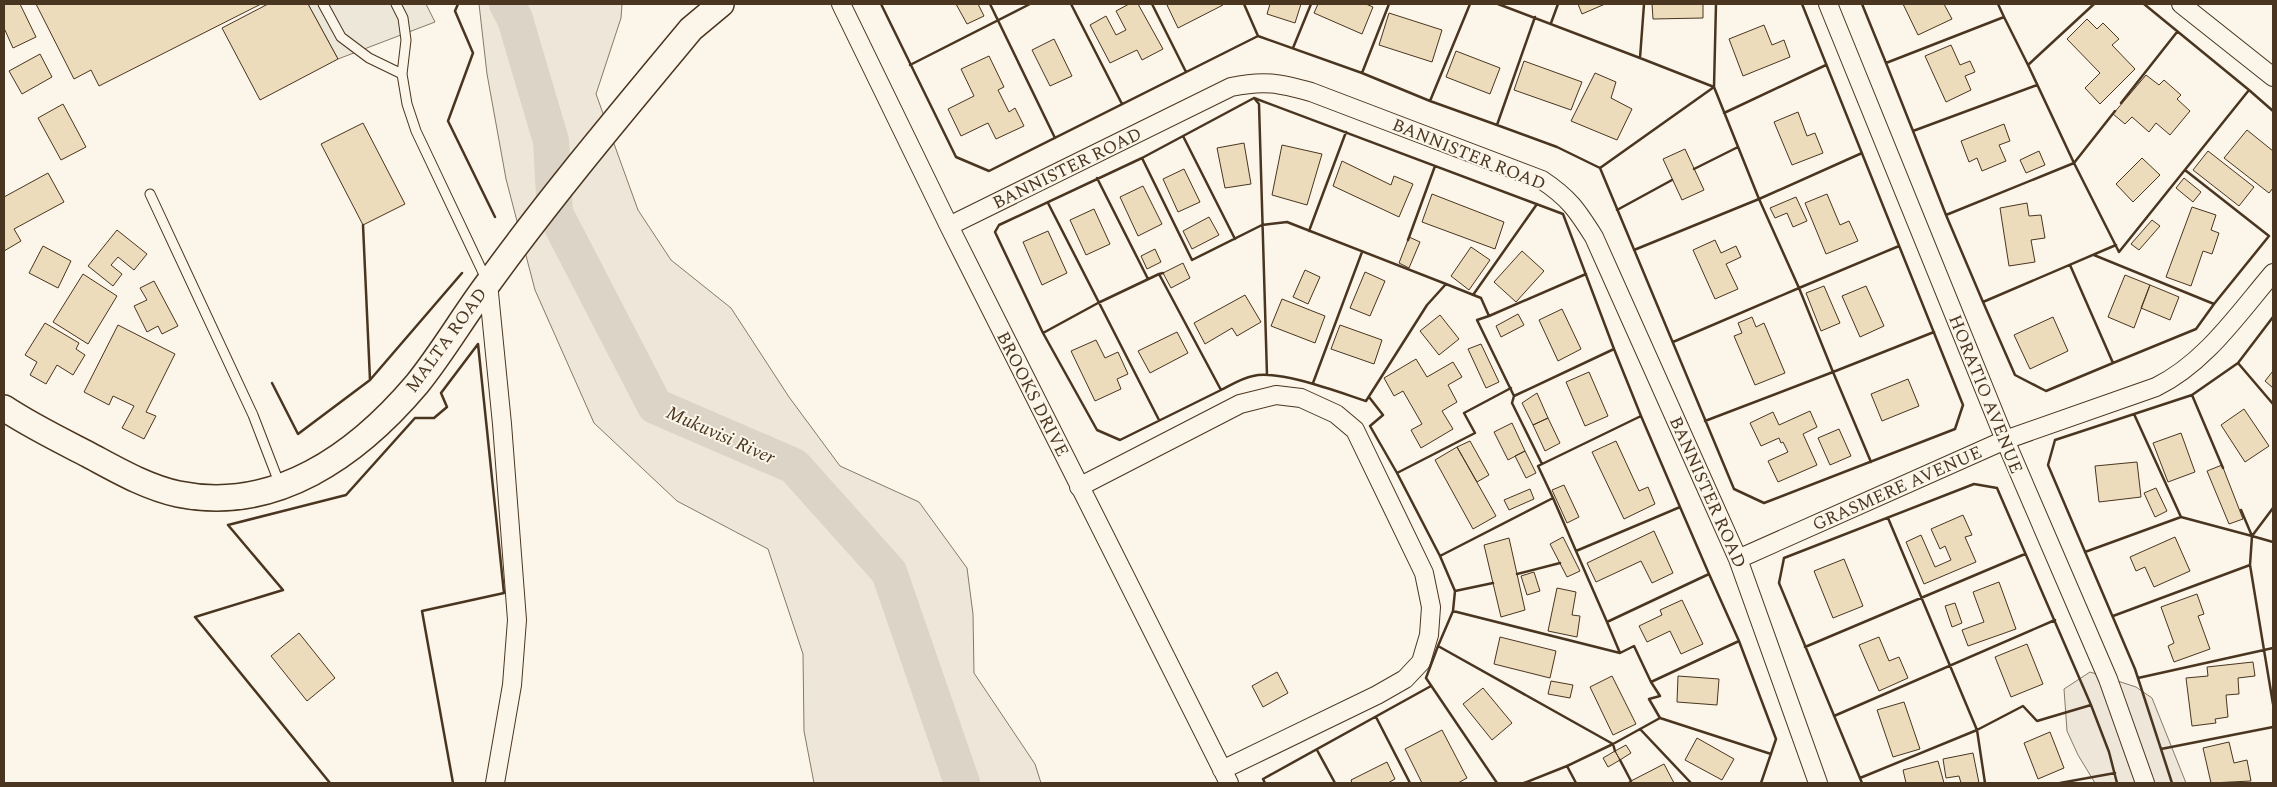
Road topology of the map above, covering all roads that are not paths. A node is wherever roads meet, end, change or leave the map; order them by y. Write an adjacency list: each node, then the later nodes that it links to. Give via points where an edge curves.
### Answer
1 (323, 4): 7 (lane, via 341,37 369,58)
2 (396, 4): 7 (lane, via 403,18 406,40)
3 (721, 4): 12 (street, MALTA ROAD, via 691,29)
4 (841, 4): 10 (street, BROOKS DRIVE)
5 (1828, 4): 14 (street, HORATIO AVENUE)
6 (2181, 4): 8 (street)
7 (402, 74): 12 (lane, via 416,131)
8 (2273, 77)
9 (150, 194): 15 (lane, via 253,415)
10 (949, 226): 16 (street, BROOKS DRIVE); 17 (street, BANNISTER ROAD, via 1231,87 1256,82 1311,92 1542,180 1577,209 1594,237)
11 (2273, 273): 14 (street, GRASMERE AVENUE, via 2202,355 2171,380)
12 (488, 283): 15 (street, MALTA ROAD, via 417,384 375,428 345,453 309,476); 19 (street, via 517,620 512,685)
13 (4, 408): 15 (street, MALTA ROAD, via 26,423 131,478 176,493 203,497 246,496)
14 (2005, 440): 17 (street, GRASMERE AVENUE); 21 (street, HORATIO AVENUE, via 2108,680)
15 (281, 487)
16 (1079, 487): 18 (street, BROOKS DRIVE); 18 (street, via 1240,404 1276,395 1301,398 1336,414 1355,430 1424,573 1431,607 1429,635 1420,662 1405,679)
17 (1738, 559): 20 (street, BANNISTER ROAD)
18 (1226, 777)
19 (495, 783)
20 (1818, 783)
21 (2145, 783)

